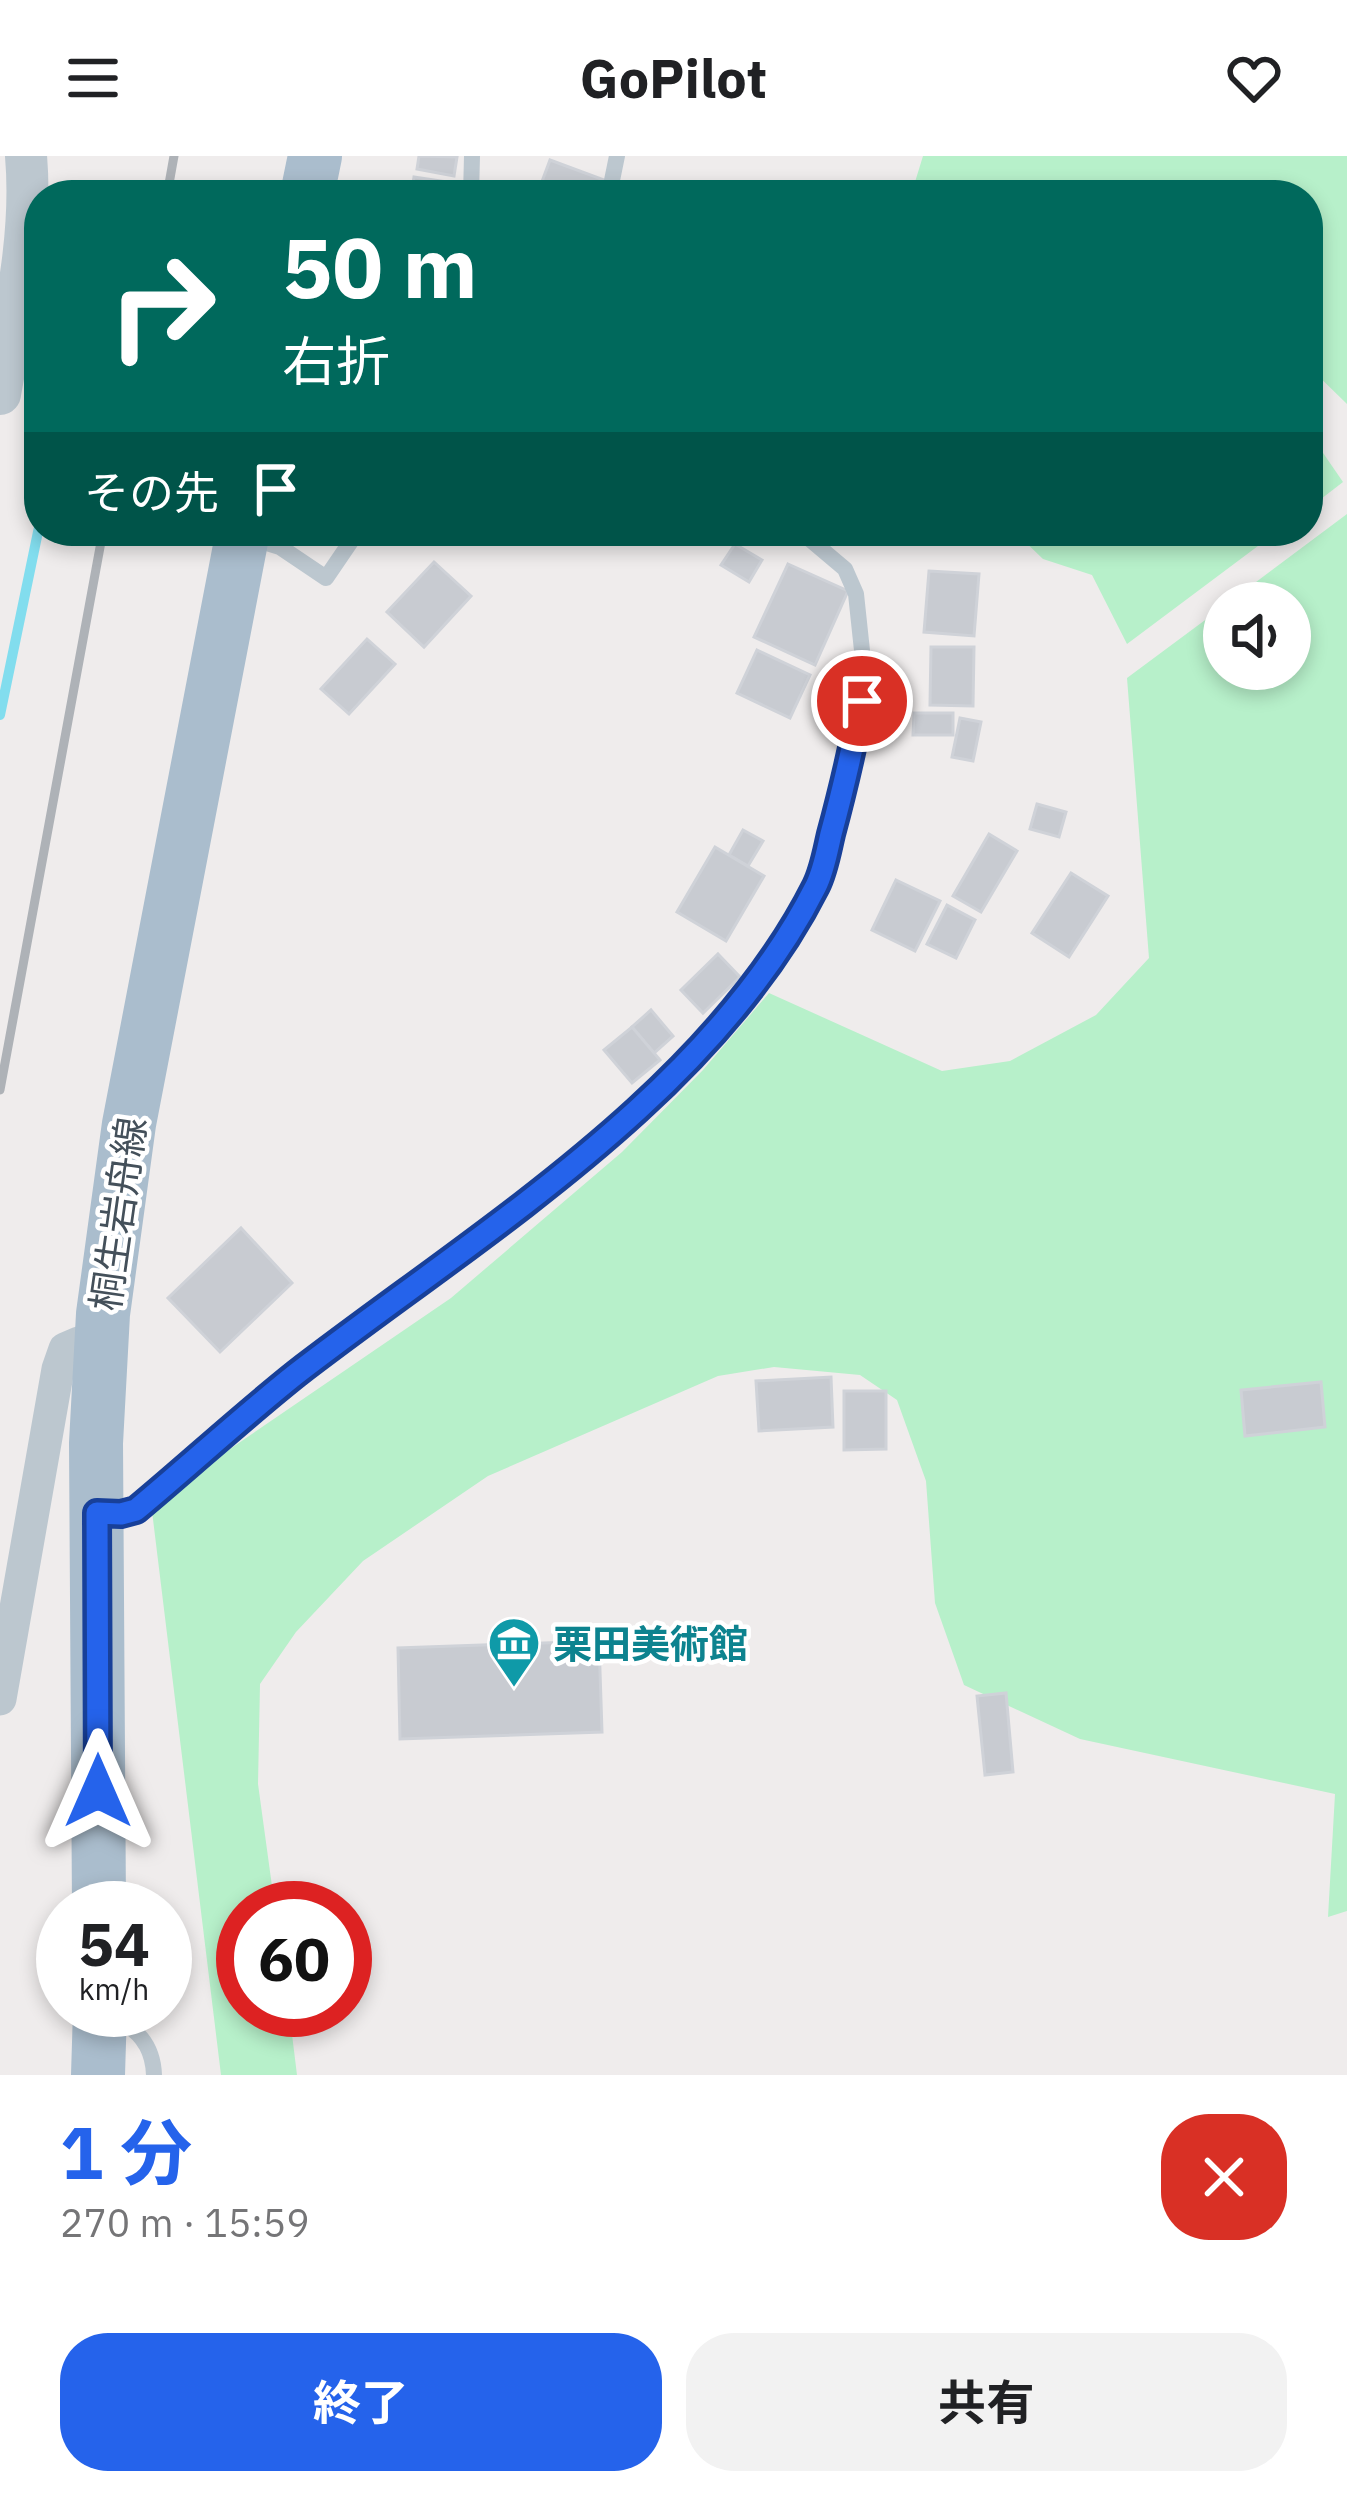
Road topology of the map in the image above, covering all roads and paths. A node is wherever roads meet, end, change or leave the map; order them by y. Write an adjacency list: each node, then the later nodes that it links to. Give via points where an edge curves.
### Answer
1 (24, 247): 2 (street)
2 (0, 394)
3 (240, 546): 7 (main road, 桐生岩舟線, via 130,1124)
4 (277, 546): 5 (lane, via 326,578)
5 (348, 546)
6 (818, 546): 8 (lane, via 845,569 856,594 862,701 819,880 790,935 689,1060 624,1120 294,1376 136,1510)
7 (102, 1343): 8 (main road, 桐生岩舟線); 9 (street, via 65,1349 58,1369)
8 (97, 1513): 10 (main road, 桐生岩舟線)
9 (0, 1699)
10 (99, 1881)
11 (99, 2037): 13 (main road)
12 (142, 2037): 14 (lane)
13 (98, 2075)
14 (154, 2075)

